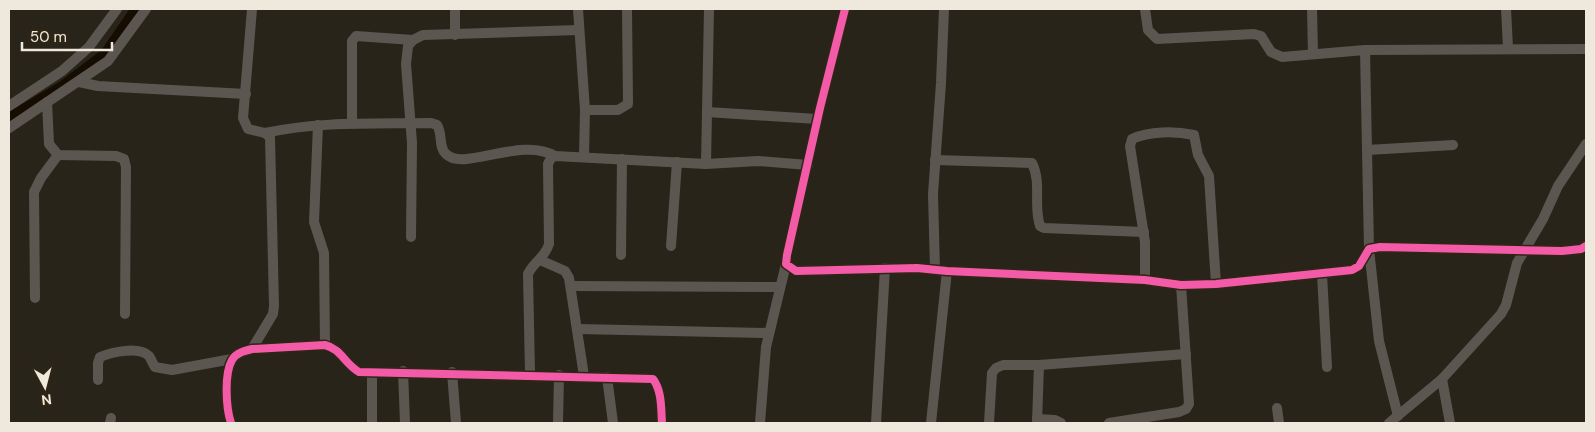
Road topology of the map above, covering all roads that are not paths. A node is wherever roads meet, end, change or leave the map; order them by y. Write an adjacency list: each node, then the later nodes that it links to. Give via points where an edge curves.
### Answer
1 (117, 9): 23 (street, via 89,46 62,71)
2 (146, 9): 20 (street, via 108,61)
3 (252, 9): 21 (street)
4 (454, 9): 14 (street)
5 (578, 9): 13 (street)
6 (627, 9): 24 (street, via 628,104 618,110)
7 (709, 9): 25 (street)
8 (845, 9): 26 (street)
9 (944, 9): 39 (street)
10 (1145, 9): 19 (street, via 1148,30 1157,39 1254,34 1261,36 1277,56)
11 (1312, 9): 19 (street)
12 (1506, 9): 16 (street)
13 (578, 30): 14 (street); 24 (street, via 582,40)
14 (455, 35): 15 (street, via 423,35)
15 (413, 40): 27 (street, via 365,35 352,40); 28 (street, via 408,46 406,64)
16 (1508, 48): 17 (street); 18 (street)
17 (1586, 49)
18 (1365, 50): 19 (street); 34 (street)
19 (1313, 54)
20 (79, 82): 21 (street, via 98,86); 22 (street)
21 (246, 94): 31 (street, via 244,125)
22 (47, 102): 30 (street); 35 (street, via 49,144)
23 (9, 106)
24 (585, 110): 37 (street)
25 (707, 112): 26 (street); 41 (street)
26 (817, 120): 42 (street)
27 (352, 122): 28 (street); 29 (street)
28 (411, 123): 36 (street, via 438,125 442,150 450,158 462,160 519,149 540,149); 44 (street)
29 (318, 125): 31 (street); 65 (street, via 314,222 324,254)
30 (9, 128)
31 (265, 133): 66 (street, via 270,137 274,306 273,314)
32 (1586, 144): 48 (street, via 1558,186)
33 (1453, 145): 34 (street)
34 (1367, 150): 47 (street)
35 (58, 155): 61 (street, via 34,192); 62 (street, via 116,156 124,160)
36 (556, 156): 37 (street); 50 (street, via 550,158 548,164 549,244)
37 (584, 156): 38 (street)
38 (622, 159): 40 (street); 49 (street)
39 (935, 160): 43 (street, via 1032,163 1037,178 1037,219 1044,228); 53 (street)
40 (676, 162): 41 (street); 45 (street)
41 (706, 164): 42 (street, via 758,161)
42 (808, 165): 51 (street)
43 (1144, 232): 56 (street); 57 (street, via 1131,160 1132,139 1142,135 1194,134 1198,155 1209,176)
44 (411, 237)
45 (671, 246)
46 (1586, 246): 48 (street, via 1581,250 1562,251)
47 (1369, 249): 48 (street); 55 (street, via 1352,270); 81 (street, via 1378,342)
48 (1524, 249): 78 (street, via 1516,263 1501,314)
49 (621, 255)
50 (540, 260): 58 (street, via 565,271); 74 (street, via 528,274)
51 (786, 264): 52 (street, via 796,271); 60 (street)
52 (885, 268): 53 (street); 91 (street)
53 (934, 270): 54 (street)
54 (947, 271): 56 (street); 92 (street)
55 (1322, 274): 57 (street); 70 (street)
56 (1145, 280): 59 (street)
57 (1216, 284): 59 (street)
58 (571, 286): 60 (street); 63 (street)
59 (1181, 286): 67 (street)
60 (780, 287): 64 (street)
61 (35, 298)
62 (124, 314)
63 (578, 329): 64 (street); 76 (street)
64 (769, 334): 90 (street)
65 (325, 345): 66 (street); 71 (street, via 334,347 351,368)
66 (252, 349): 68 (street)
67 (1186, 354): 69 (street); 95 (street, via 1189,404 1186,409)
68 (232, 359): 79 (street, via 172,370 155,367 149,356 141,352 110,352 100,357); 83 (street, via 226,404)
69 (1039, 365): 82 (street); 93 (street, via 1003,365 996,368 991,383)
70 (1327, 367)
71 (372, 372): 72 (street); 84 (street)
72 (403, 372): 73 (street); 85 (street)
73 (452, 372): 74 (street); 86 (street)
74 (530, 374): 75 (street)
75 (558, 375): 76 (street); 87 (street)
76 (584, 376): 77 (street)
77 (607, 377): 88 (street); 89 (street, via 652,379 660,395)
78 (1442, 378): 81 (street); 98 (street)
79 (98, 380)
80 (1276, 408): 96 (street)
81 (1398, 416): 97 (street)
82 (1038, 421): 94 (street)
83 (230, 423)
84 (372, 423)
85 (405, 423)
86 (456, 423)
87 (558, 423)
88 (613, 423)
89 (662, 423)
90 (760, 423)
91 (876, 423)
92 (931, 423)
93 (989, 423)
94 (1061, 423)
95 (1109, 423)
96 (1279, 423)
97 (1389, 423)
98 (1450, 423)

